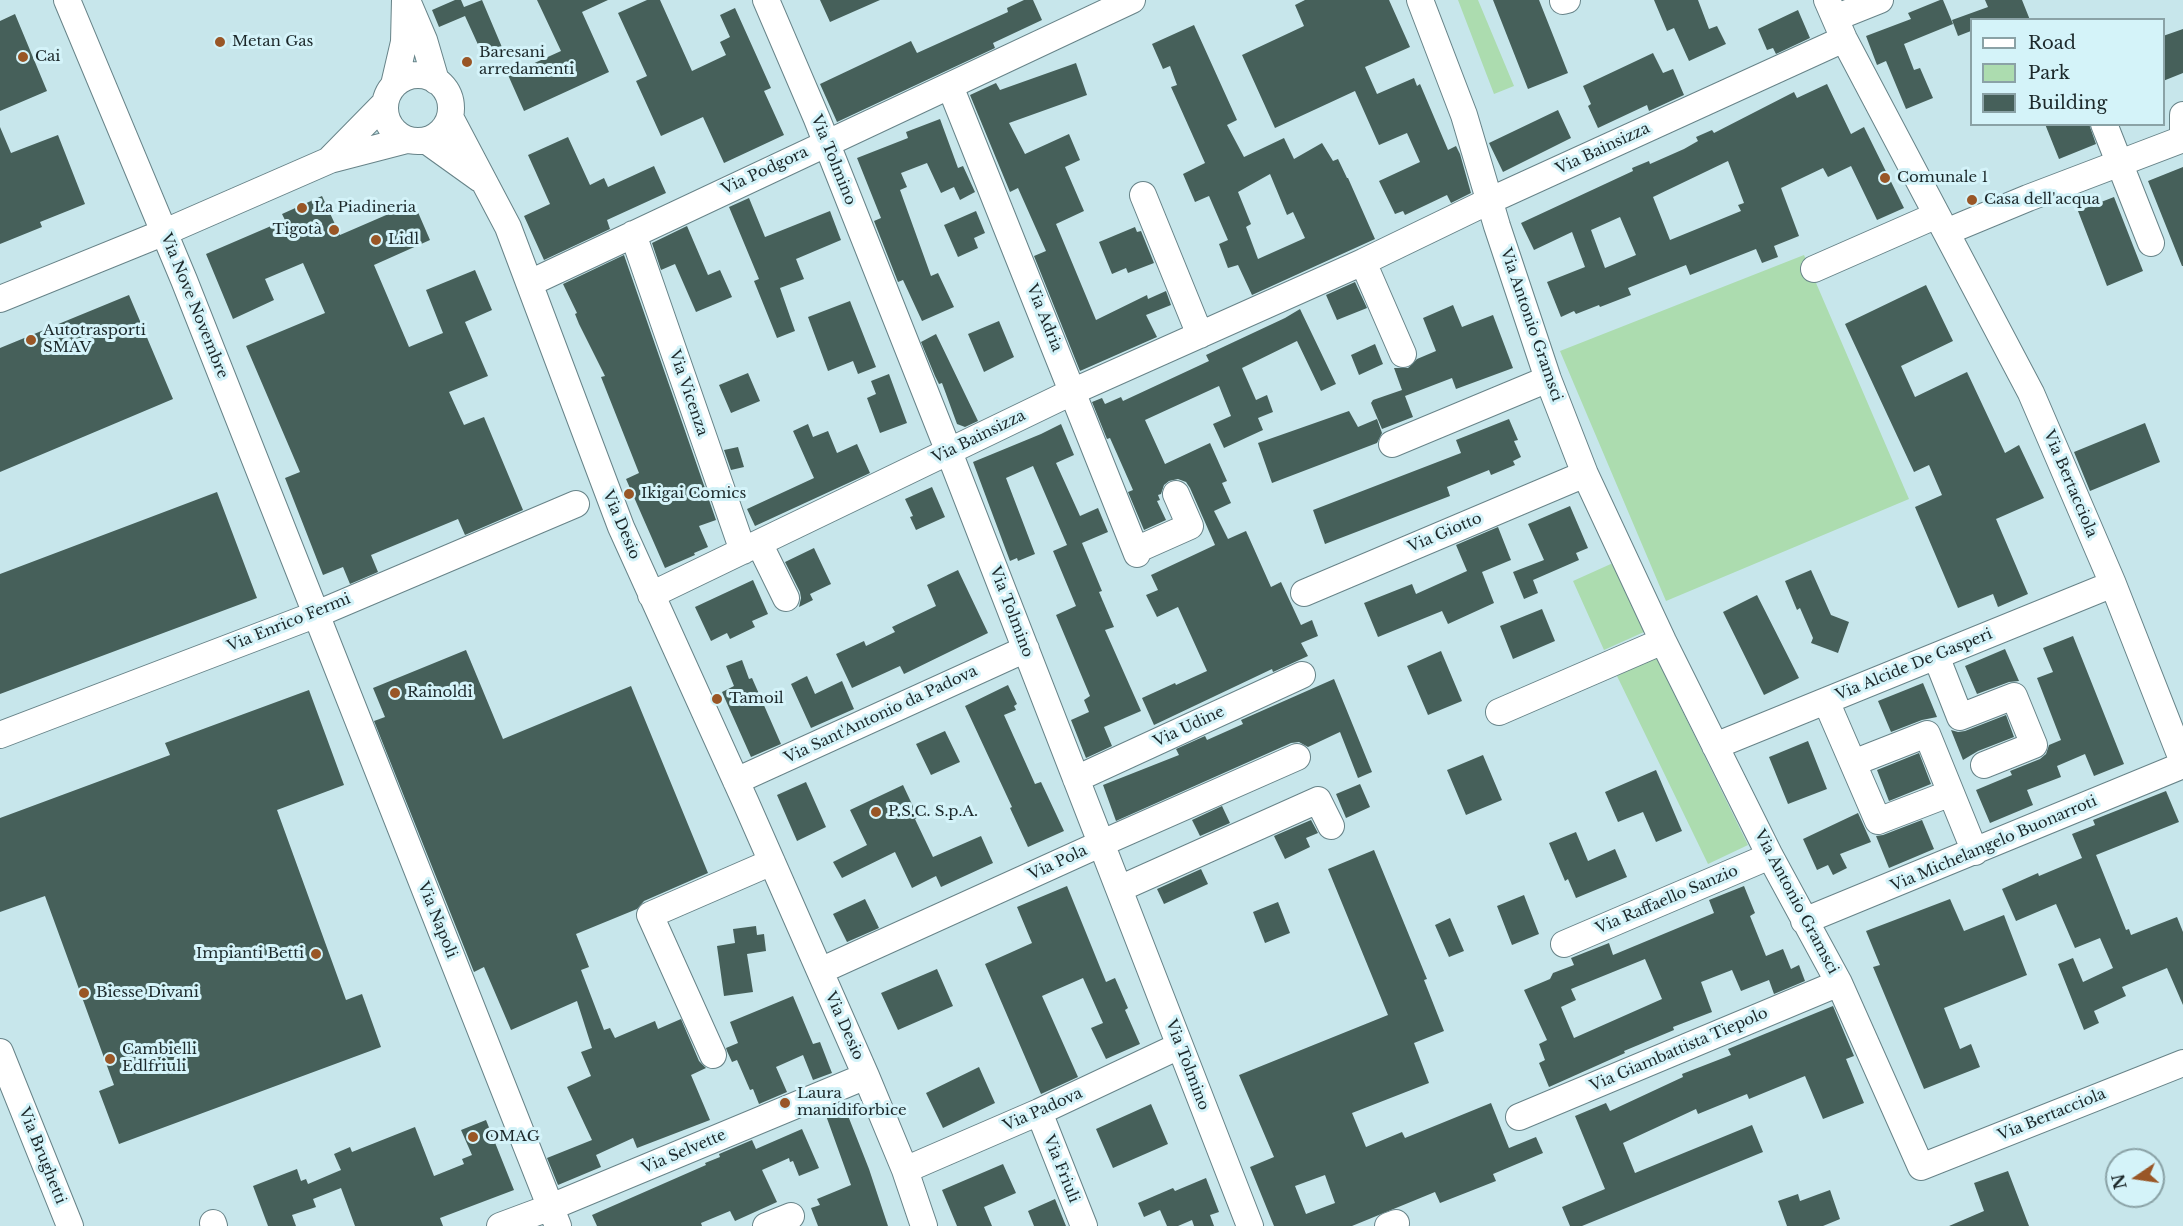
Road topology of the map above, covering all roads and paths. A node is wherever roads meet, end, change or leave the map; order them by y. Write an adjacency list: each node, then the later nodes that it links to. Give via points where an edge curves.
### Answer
1 (67, 0): 24 (street, Via Nove Novembre)
2 (406, 0): 8 (street); 10 (street, via 404,42)
3 (766, 0): 17 (street, Via Tolmino)
4 (1132, 0): 9 (street, Via Podgora)
5 (1420, 0): 22 (street, Via Antonio Gramsci, via 1464,115)
6 (1880, 0): 7 (street, Via Bainsizza)
7 (1835, 19): 22 (street, Via Bainsizza); 23 (street, Via Bertacciola)
8 (436, 81): 10 (street, via 426,76 403,78); 12 (street, via 449,96)
9 (950, 86): 17 (street, Via Podgora); 34 (street, Via Adria)
10 (389, 94): 16 (street, via 385,115 390,126 398,135); 18 (street)
11 (2183, 115): 14 (street)
12 (450, 117): 16 (street, via 437,136); 20 (street, Via Desio)
13 (2105, 126): 19 (street)
14 (2183, 130)
15 (2183, 139): 19 (street)
16 (417, 140): 18 (street); 20 (street, Via Desio)
17 (826, 142): 25 (street, Via Podgora); 36 (street, Via Tolmino)
18 (330, 160): 24 (street)
19 (2119, 163): 23 (street); 26 (street)
20 (485, 183): 29 (street, Via Desio)
21 (1143, 195): 31 (street)
22 (1489, 201): 27 (street, Via Bainsizza); 33 (street, Via Antonio Gramsci)
23 (1941, 223): 28 (street); 41 (street, Via Bertacciola, via 2031,393)
24 (165, 232): 30 (street); 45 (street, Via Nove Novembre)
25 (633, 234): 29 (street, Via Podgora); 40 (street, Via Vicenza)
26 (2151, 243)
27 (1363, 262): 31 (street, Via Bainsizza); 32 (street)
28 (1814, 269)
29 (530, 283): 43 (street, Via Desio, via 606,491)
30 (0, 299)
31 (1200, 334): 34 (street, Via Bainsizza)
32 (1403, 354)
33 (1548, 379): 35 (street); 37 (street, Via Antonio Gramsci)
34 (1074, 392): 36 (street, Via Bainsizza); 38 (street, Via Adria, via 1137,552 1190,526)
35 (1392, 444)
36 (949, 452): 40 (street, Via Bainsizza); 47 (street, Via Tolmino)
37 (1585, 474): 42 (street, Via Giotto); 46 (street, Via Antonio Gramsci)
38 (1176, 494)
39 (576, 504): 45 (street, Via Enrico Fermi)
40 (751, 547): 43 (street, Via Bainsizza); 44 (street)
41 (2113, 584): 48 (street, Via Alcide De Gasperi); 56 (street, Via Bertacciola)
42 (1305, 593)
43 (651, 596): 59 (street, Via Desio)
44 (786, 598)
45 (317, 614): 52 (street, Via Enrico Fermi); 81 (street, Via Napoli)
46 (1663, 641): 51 (street); 53 (street, Via Antonio Gramsci)
47 (1026, 649): 58 (street, Via Tolmino); 59 (street, Via Sant'Antonio da Padova)
48 (1936, 656): 50 (street, Via Alcide De Gasperi); 57 (street, via 1960,717 2014,696 2034,745)
49 (1302, 675): 58 (street, Via Udine)
50 (1826, 701): 53 (street, Via Alcide De Gasperi); 55 (street)
51 (1499, 712)
52 (0, 735)
53 (1715, 746): 64 (street, Via Antonio Gramsci)
54 (1298, 757): 62 (street, Via Pola)
55 (1853, 763): 60 (street, via 1878,821); 60 (street, via 1927,734)
56 (2183, 764): 63 (street, Via Michelangelo Buonarroti)
57 (1984, 765)
58 (1076, 779): 62 (street, Via Tolmino)
59 (736, 781): 65 (street, Via Desio)
60 (1951, 793): 63 (street)
61 (1331, 826): 66 (street, via 1318,800)
62 (1100, 844): 66 (street, Via Tolmino); 69 (street, Via Pola)
63 (1975, 852): 67 (street, Via Michelangelo Buonarroti)
64 (1770, 856): 67 (street, Via Antonio Gramsci); 68 (street, Via Raffaello Sanzio)
65 (772, 862): 69 (street, Via Desio); 73 (street, via 650,915)
66 (1119, 889): 71 (street, Via Tolmino)
67 (1804, 921): 70 (street, Via Antonio Gramsci)
68 (1564, 944)
69 (820, 971): 75 (street, Via Desio)
70 (1839, 982): 77 (street, Via Giambattista Tiepolo); 78 (street, Via Antonio Gramsci)
71 (1179, 1046): 76 (street, Via Padova); 87 (street, Via Tolmino)
72 (0, 1052): 82 (street, Via Brughetti)
73 (713, 1055)
74 (2183, 1063): 78 (street, Via Bertacciola)
75 (866, 1076): 79 (street, Via Desio); 81 (street, Via Selvette)
76 (1039, 1112): 79 (street, Via Padova); 86 (street, Via Friuli)
77 (1519, 1117)
78 (1921, 1167)
79 (905, 1170): 85 (street, Via Desio)
80 (791, 1216): 84 (street)
81 (554, 1217): 83 (street, Via Selvette)
82 (70, 1226)
83 (500, 1226)
84 (766, 1226)
85 (924, 1226)
86 (1084, 1226)
87 (1250, 1226)

